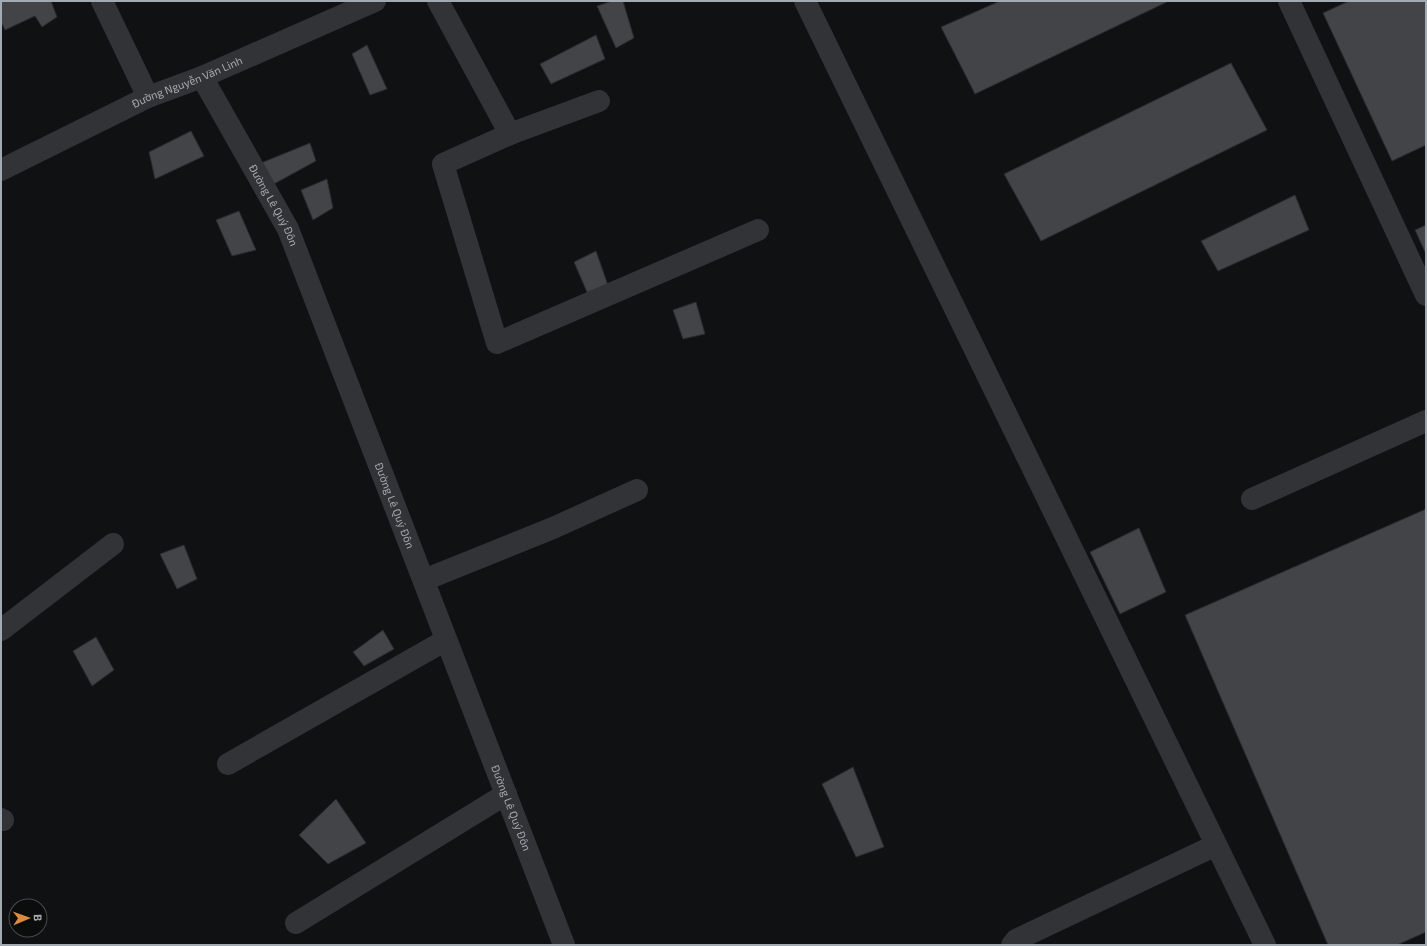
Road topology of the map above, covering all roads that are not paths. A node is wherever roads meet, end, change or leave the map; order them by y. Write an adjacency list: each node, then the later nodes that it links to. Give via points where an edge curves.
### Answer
1 (102, 1): 7 (street)
2 (375, 1): 6 (street, Đường Nguyễn Văn Linh)
3 (438, 1): 9 (street)
4 (805, 1): 22 (street)
5 (1289, 1): 12 (street)
6 (202, 76): 7 (street, Đường Nguyễn Văn Linh); 17 (street, Đường Lê Quý Đôn, via 288,229)
7 (148, 97): 10 (street, Đường Nguyễn Văn Linh)
8 (599, 101): 9 (street)
9 (510, 134): 11 (street, via 443,164 497,343)
10 (1, 170)
11 (758, 230)
12 (1426, 296)
13 (1426, 420): 15 (street)
14 (637, 490): 17 (street, via 553,528)
15 (1252, 499)
16 (113, 544): 18 (street)
17 (424, 580): 19 (street, Đường Lê Quý Đôn)
18 (1, 630)
19 (446, 640): 20 (street); 21 (street, Đường Lê Quý Đôn)
20 (228, 764)
21 (506, 794): 23 (street); 24 (street, Đường Lê Quý Đôn)
22 (1216, 845): 25 (street, via 1016,940); 26 (street)
23 (296, 923)
24 (564, 945)
25 (1012, 945)
26 (1265, 945)

